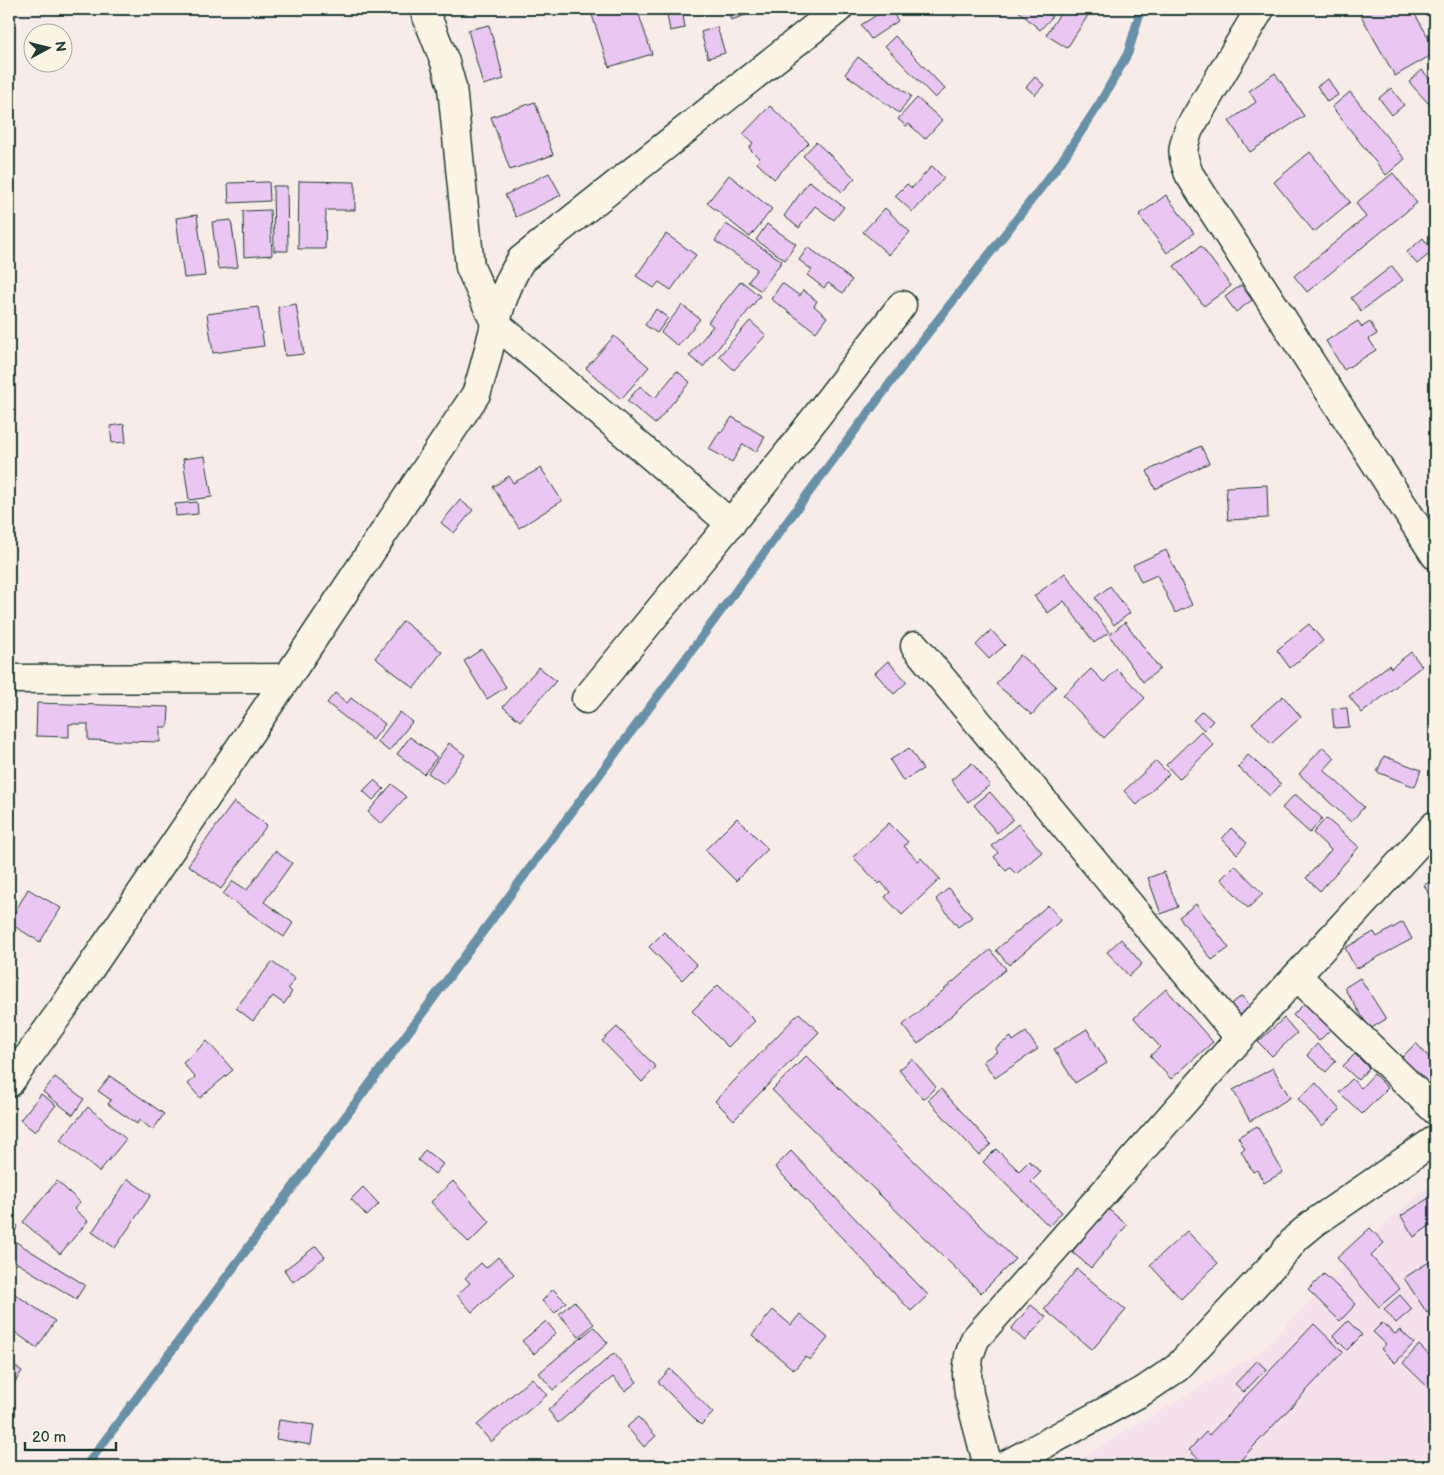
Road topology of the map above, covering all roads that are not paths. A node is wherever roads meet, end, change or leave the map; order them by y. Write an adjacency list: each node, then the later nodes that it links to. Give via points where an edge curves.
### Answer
1 (424, 9): 5 (street, via 452,87 470,267)
2 (838, 9): 5 (street, via 521,260 511,277)
3 (1260, 9): 7 (street, via 1189,129 1182,148 1184,161 1189,174)
4 (902, 305): 6 (street)
5 (495, 323): 6 (street); 9 (street, via 476,394)
6 (731, 524): 11 (street)
7 (1435, 555)
8 (915, 646): 14 (street)
9 (287, 678): 10 (street); 15 (street)
10 (9, 679)
11 (586, 699)
12 (1435, 825): 13 (street)
13 (1297, 976): 14 (street); 16 (street)
14 (1240, 1038): 18 (street, via 975,1339 966,1374)
15 (9, 1083)
16 (1435, 1110)
17 (1435, 1140): 19 (street, via 1296,1238 1177,1368 1143,1391)
18 (988, 1466)
19 (1004, 1466)

